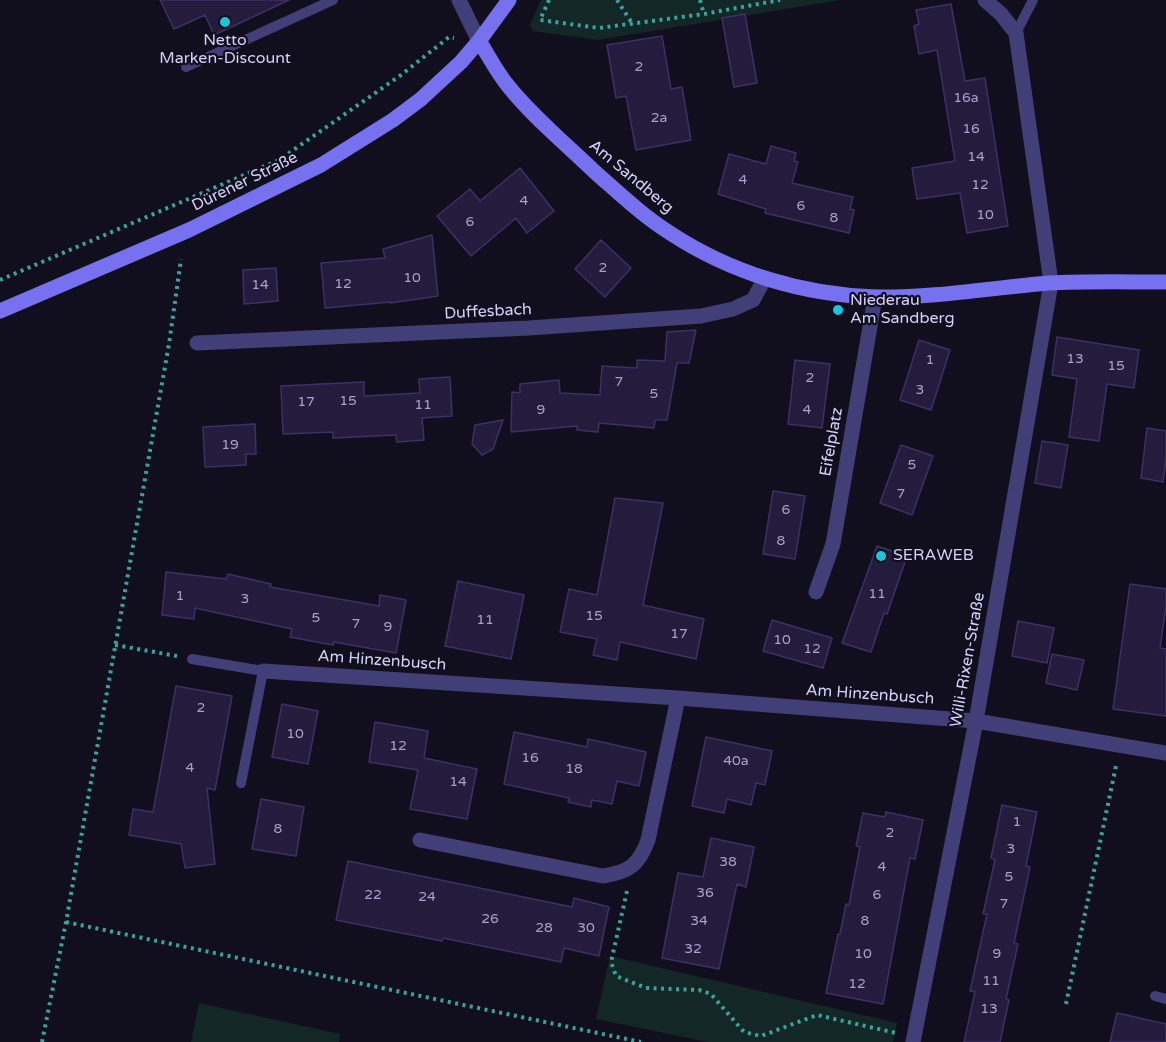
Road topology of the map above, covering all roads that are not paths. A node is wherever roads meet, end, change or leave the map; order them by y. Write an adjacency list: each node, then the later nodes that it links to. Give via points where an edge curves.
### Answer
1 (333, 0): 8 (lane)
2 (459, 0): 7 (street)
3 (509, 0): 7 (main road, Dürener Straße)
4 (985, 0): 6 (street)
5 (1033, 0): 6 (lane)
6 (1016, 33): 11 (street)
7 (479, 41): 9 (main road, Am Sandberg, via 511,89 638,209 670,233); 13 (main road, Dürener Straße, via 421,99 321,165 189,230)
8 (186, 67)
9 (765, 278): 12 (main road, Am Sandberg, via 819,291); 14 (street, Duffesbach, via 753,300 701,316)
10 (1166, 282): 11 (main road, Am Sandberg)
11 (1051, 283): 12 (main road, Am Sandberg); 19 (street, Willi-Rixen-Straße)
12 (875, 297): 15 (street, Eifelplatz, via 833,544)
13 (0, 311)
14 (198, 343)
15 (816, 592)
16 (192, 659): 17 (lane)
17 (263, 671): 18 (street, Am Hinzenbusch); 21 (lane)
18 (678, 698): 19 (street, Am Hinzenbusch); 22 (street, via 648,840 632,867 603,876)
19 (976, 721): 20 (street, Am Hinzenbusch); 23 (street, Willi-Rixen-Straße)
20 (1166, 753)
21 (241, 783)
22 (420, 840)
23 (913, 1040)

